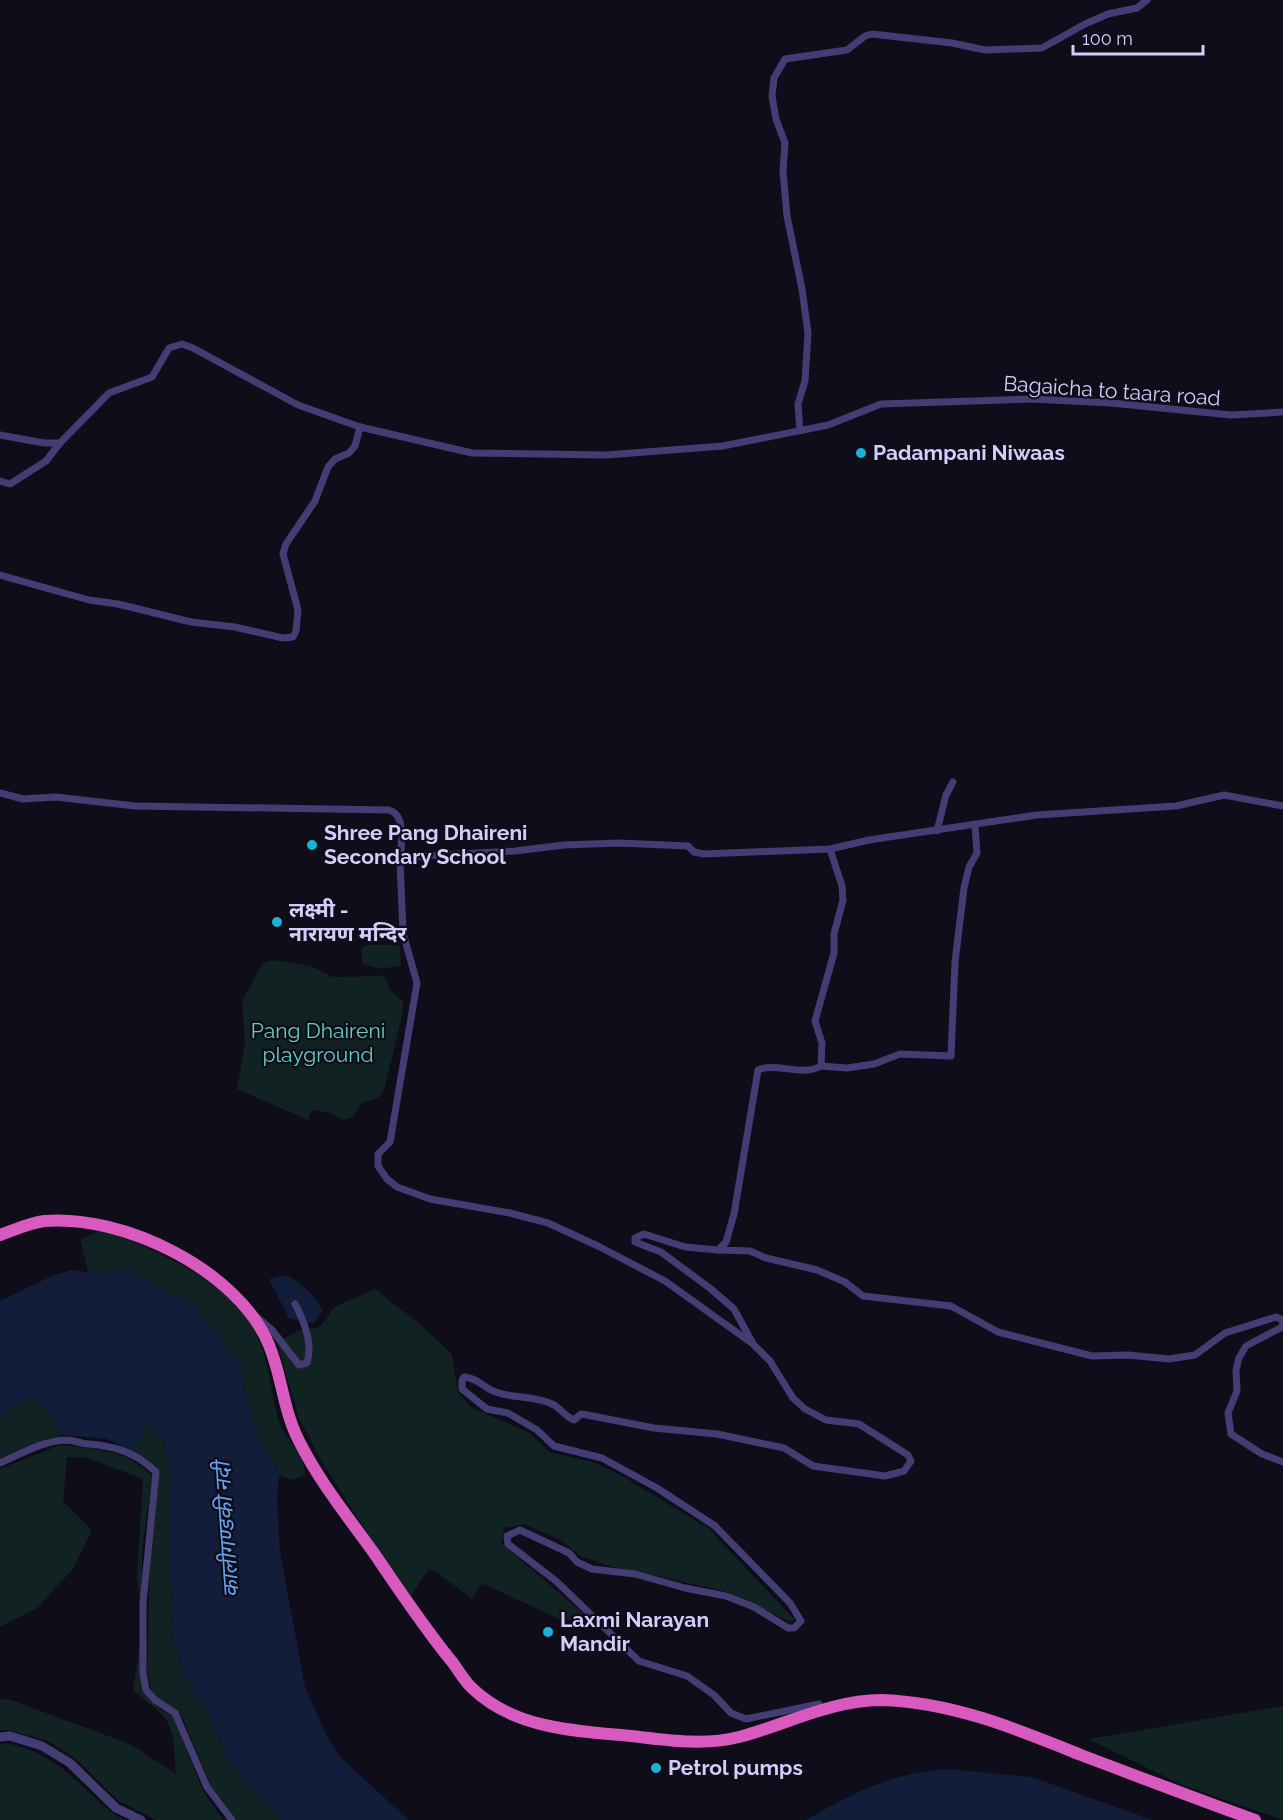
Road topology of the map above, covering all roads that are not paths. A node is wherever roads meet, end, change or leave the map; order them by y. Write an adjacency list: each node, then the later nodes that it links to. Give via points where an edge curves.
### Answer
1 (1147, 0): 4 (street, via 1137,8 1086,24 1042,48 994,50 872,34 847,50 785,59 774,78 772,96 785,143 787,216 808,333 805,381 798,404)
2 (1283, 412): 4 (street, Bagaicha to taara road, via 1231,415 1031,399 924,402 880,404 828,425)
3 (360, 427): 4 (street, Bagaicha to taara road, via 472,453 579,455 723,446); 6 (street, Bagaicha to taara road, via 298,405 182,344 169,348 152,377 109,393); 8 (street, via 355,446 328,467 315,501 286,544 283,554 298,610 293,637 191,622 89,600)
4 (800, 431)
5 (0, 435): 6 (street)
6 (60, 443): 7 (street, Bagaicha to taara road, via 46,461 22,478 10,484)
7 (0, 481)
8 (0, 574)
9 (953, 782): 13 (street)
10 (0, 793): 15 (street, via 22,799 56,797 135,807 389,810 401,822)
11 (1283, 806): 12 (street, via 1224,795 1182,805 1037,815)
12 (975, 825): 13 (street); 16 (street, via 977,853 969,867 960,914 953,980 951,1056 900,1054 874,1064)
13 (937, 831): 14 (street)
14 (830, 849): 15 (street, via 704,854 688,846 608,843 422,856); 16 (street, via 843,900 834,934 834,953 815,1021 822,1042)
15 (400, 861): 21 (street, via 403,933 417,983 390,1142 378,1154 378,1166 387,1179 397,1187 430,1199 510,1213 568,1232 665,1281)
16 (820, 1066): 18 (street, via 806,1071 772,1067 758,1070 734,1214 726,1242)
17 (0, 1235): 20 (highway, via 40,1222 116,1228 200,1265)
18 (718, 1250): 21 (street, via 685,1247 644,1234 635,1238 635,1242 661,1252 734,1309); 22 (street, via 750,1251 817,1270 845,1282 863,1296 951,1306 998,1332 1092,1356 1170,1359 1195,1355 1225,1333 1276,1317 1282,1320 1281,1328 1246,1346 1239,1358 1237,1391 1228,1413 1231,1434)
19 (295, 1304): 20 (street, via 310,1354 307,1363 299,1365)
20 (246, 1305): 24 (highway, via 269,1344 295,1432 328,1492 419,1622 472,1688 512,1714 552,1728 681,1742 738,1737)
21 (753, 1344): 24 (street, via 805,1409 825,1420 859,1424 908,1455 908,1467 896,1475 885,1476 813,1466 784,1448 581,1414 574,1420 539,1398 496,1392 468,1377 461,1384 465,1393 479,1404 508,1413 537,1430 554,1446 602,1458 716,1526 790,1603 801,1622 788,1628 754,1607 726,1596 635,1574 592,1569 569,1553 520,1530 507,1536 508,1544 556,1581 639,1661 687,1676 736,1716 746,1719 819,1704)
22 (1283, 1462)
23 (0, 1463): 27 (street, via 42,1445 67,1440 122,1449 156,1472 143,1603 146,1690 176,1713 207,1787)
24 (821, 1711): 28 (highway, via 879,1700 936,1706 996,1721)
25 (0, 1737): 26 (street, via 10,1736 42,1746 70,1763 116,1808)
26 (141, 1820)
27 (232, 1820)
28 (1255, 1820)

